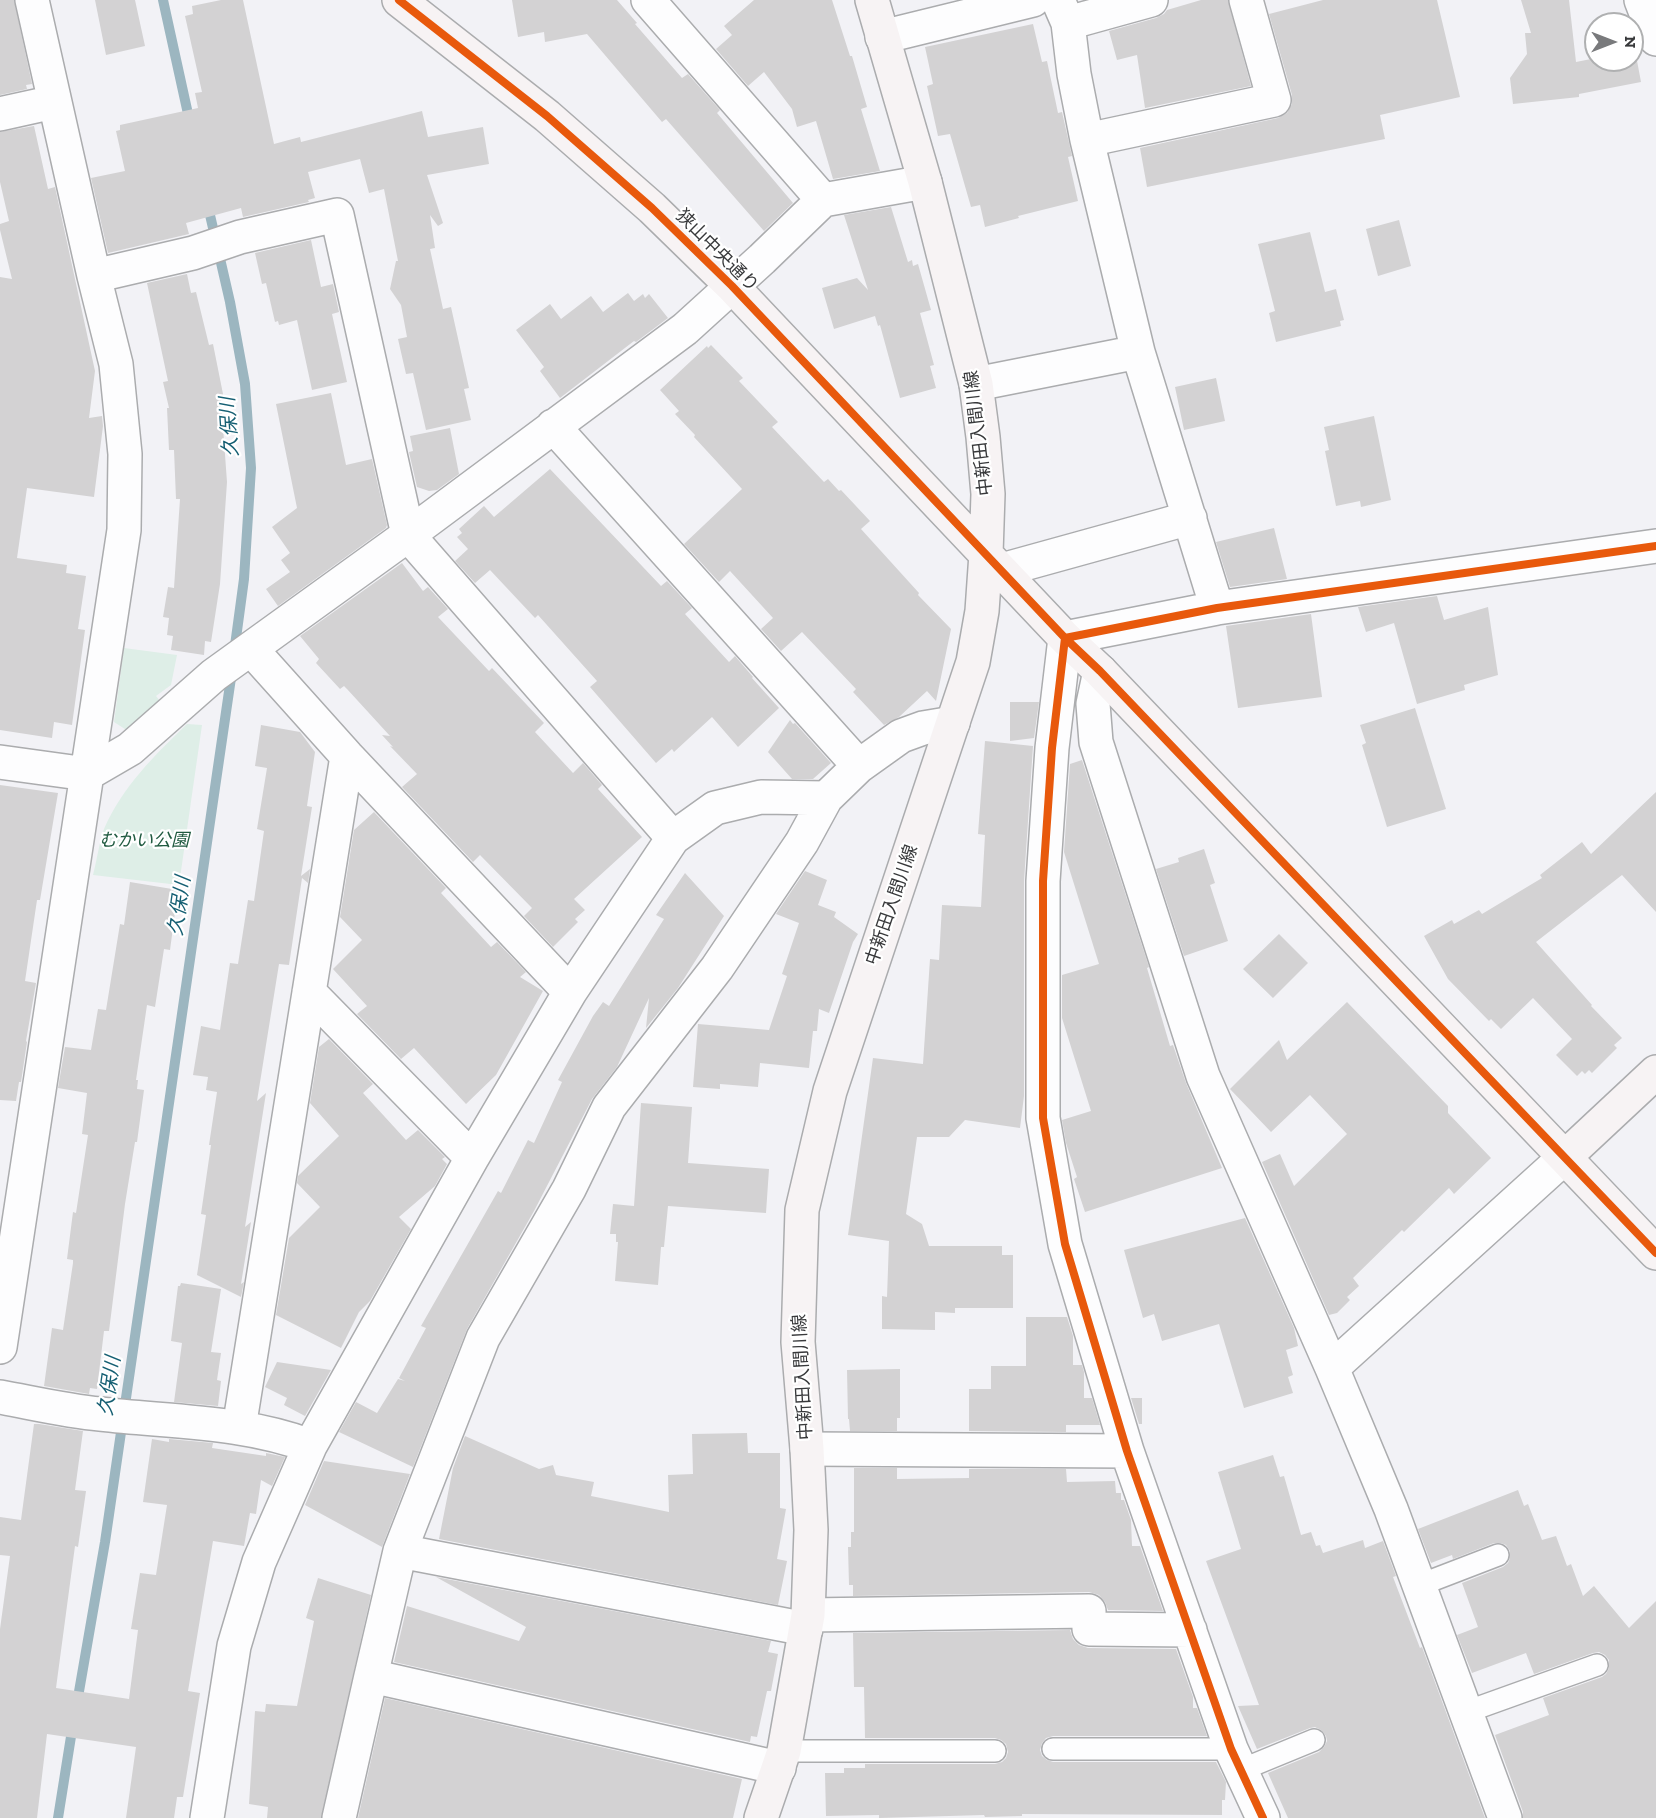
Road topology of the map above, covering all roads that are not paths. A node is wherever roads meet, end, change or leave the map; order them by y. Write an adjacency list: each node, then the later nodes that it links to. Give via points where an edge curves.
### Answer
1 (32, 0): 12 (street)
2 (399, 0): 18 (street, 狭山中央通り, via 547,116 652,208)
3 (648, 0): 16 (street)
4 (872, 0): 10 (street, 中新田入間川線)
5 (1033, 0): 10 (street)
6 (1151, 0): 9 (street)
7 (1246, 0): 14 (street, via 1274,100)
8 (1641, 0): 11 (street)
9 (1063, 11): 14 (street)
10 (882, 37): 15 (street, 中新田入間川線)
11 (1656, 39)
12 (54, 102): 13 (street); 17 (street)
13 (0, 114)
14 (1087, 140): 19 (street)
15 (925, 182): 16 (street); 20 (street, 中新田入間川線)
16 (823, 200): 18 (street)
17 (94, 276): 23 (street, via 337,215); 34 (street, via 116,364 125,454 124,530)
18 (732, 286): 21 (street, via 685,328); 25 (street, 狭山中央通り)
19 (1138, 352): 20 (street); 22 (street)
20 (976, 384): 25 (street, 中新田入間川線)
21 (553, 426): 23 (street); 33 (street)
22 (1190, 518): 25 (street); 26 (street)
23 (408, 535): 28 (street); 36 (street)
24 (1656, 546): 26 (street)
25 (994, 562): 27 (street, 狭山中央通り); 30 (street, 中新田入間川線, via 973,662)
26 (1217, 608): 27 (street)
27 (1065, 638): 29 (street, 狭山中央通り); 49 (street, via 1052,748 1043,881 1043,1118 1065,1244)
28 (251, 649): 31 (street); 34 (street, via 214,675 130,749)
29 (1100, 671): 40 (street, 狭山中央通り); 44 (street, via 1093,704 1096,742 1203,1076)
30 (953, 723): 33 (street, via 901,736); 48 (street, 中新田入間川線, via 830,1091 802,1210 798,1342)
31 (347, 756): 37 (street); 38 (street)
32 (0, 762): 34 (street)
33 (859, 766): 35 (street)
34 (87, 774): 43 (street)
35 (826, 798): 36 (street, via 761,797 715,808); 50 (street, via 802,842 717,968 609,1107 569,1189 483,1338)
36 (673, 838): 38 (street)
37 (309, 992): 41 (street); 46 (street)
38 (570, 992): 41 (street)
39 (1656, 1072): 40 (street)
40 (1565, 1157): 42 (street, 狭山中央通り); 44 (street)
41 (472, 1158): 47 (street)
42 (1656, 1253)
43 (0, 1347)
44 (1332, 1368): 52 (street)
45 (0, 1397): 46 (street, via 99,1414)
46 (239, 1428): 47 (street)
47 (310, 1446): 63 (street, via 258,1562 234,1646)
48 (807, 1449): 49 (street); 53 (street, 中新田入間川線, via 811,1530)
49 (1127, 1450): 54 (street)
50 (400, 1551): 53 (street); 56 (street)
51 (1498, 1555): 52 (lane)
52 (1420, 1585): 57 (street)
53 (807, 1622): 54 (street, via 1089,1611 1089,1629); 61 (street, 中新田入間川線)
54 (1190, 1630): 62 (street)
55 (1597, 1665): 57 (lane)
56 (371, 1676): 61 (street); 64 (street)
57 (1466, 1712): 67 (street)
58 (1314, 1740): 62 (lane)
59 (1053, 1749): 62 (lane)
60 (995, 1751): 61 (lane)
61 (782, 1759): 65 (street, 中新田入間川線)
62 (1236, 1759): 66 (street)
63 (207, 1818)
64 (339, 1818)
65 (761, 1818)
66 (1263, 1818)
67 (1505, 1818)

